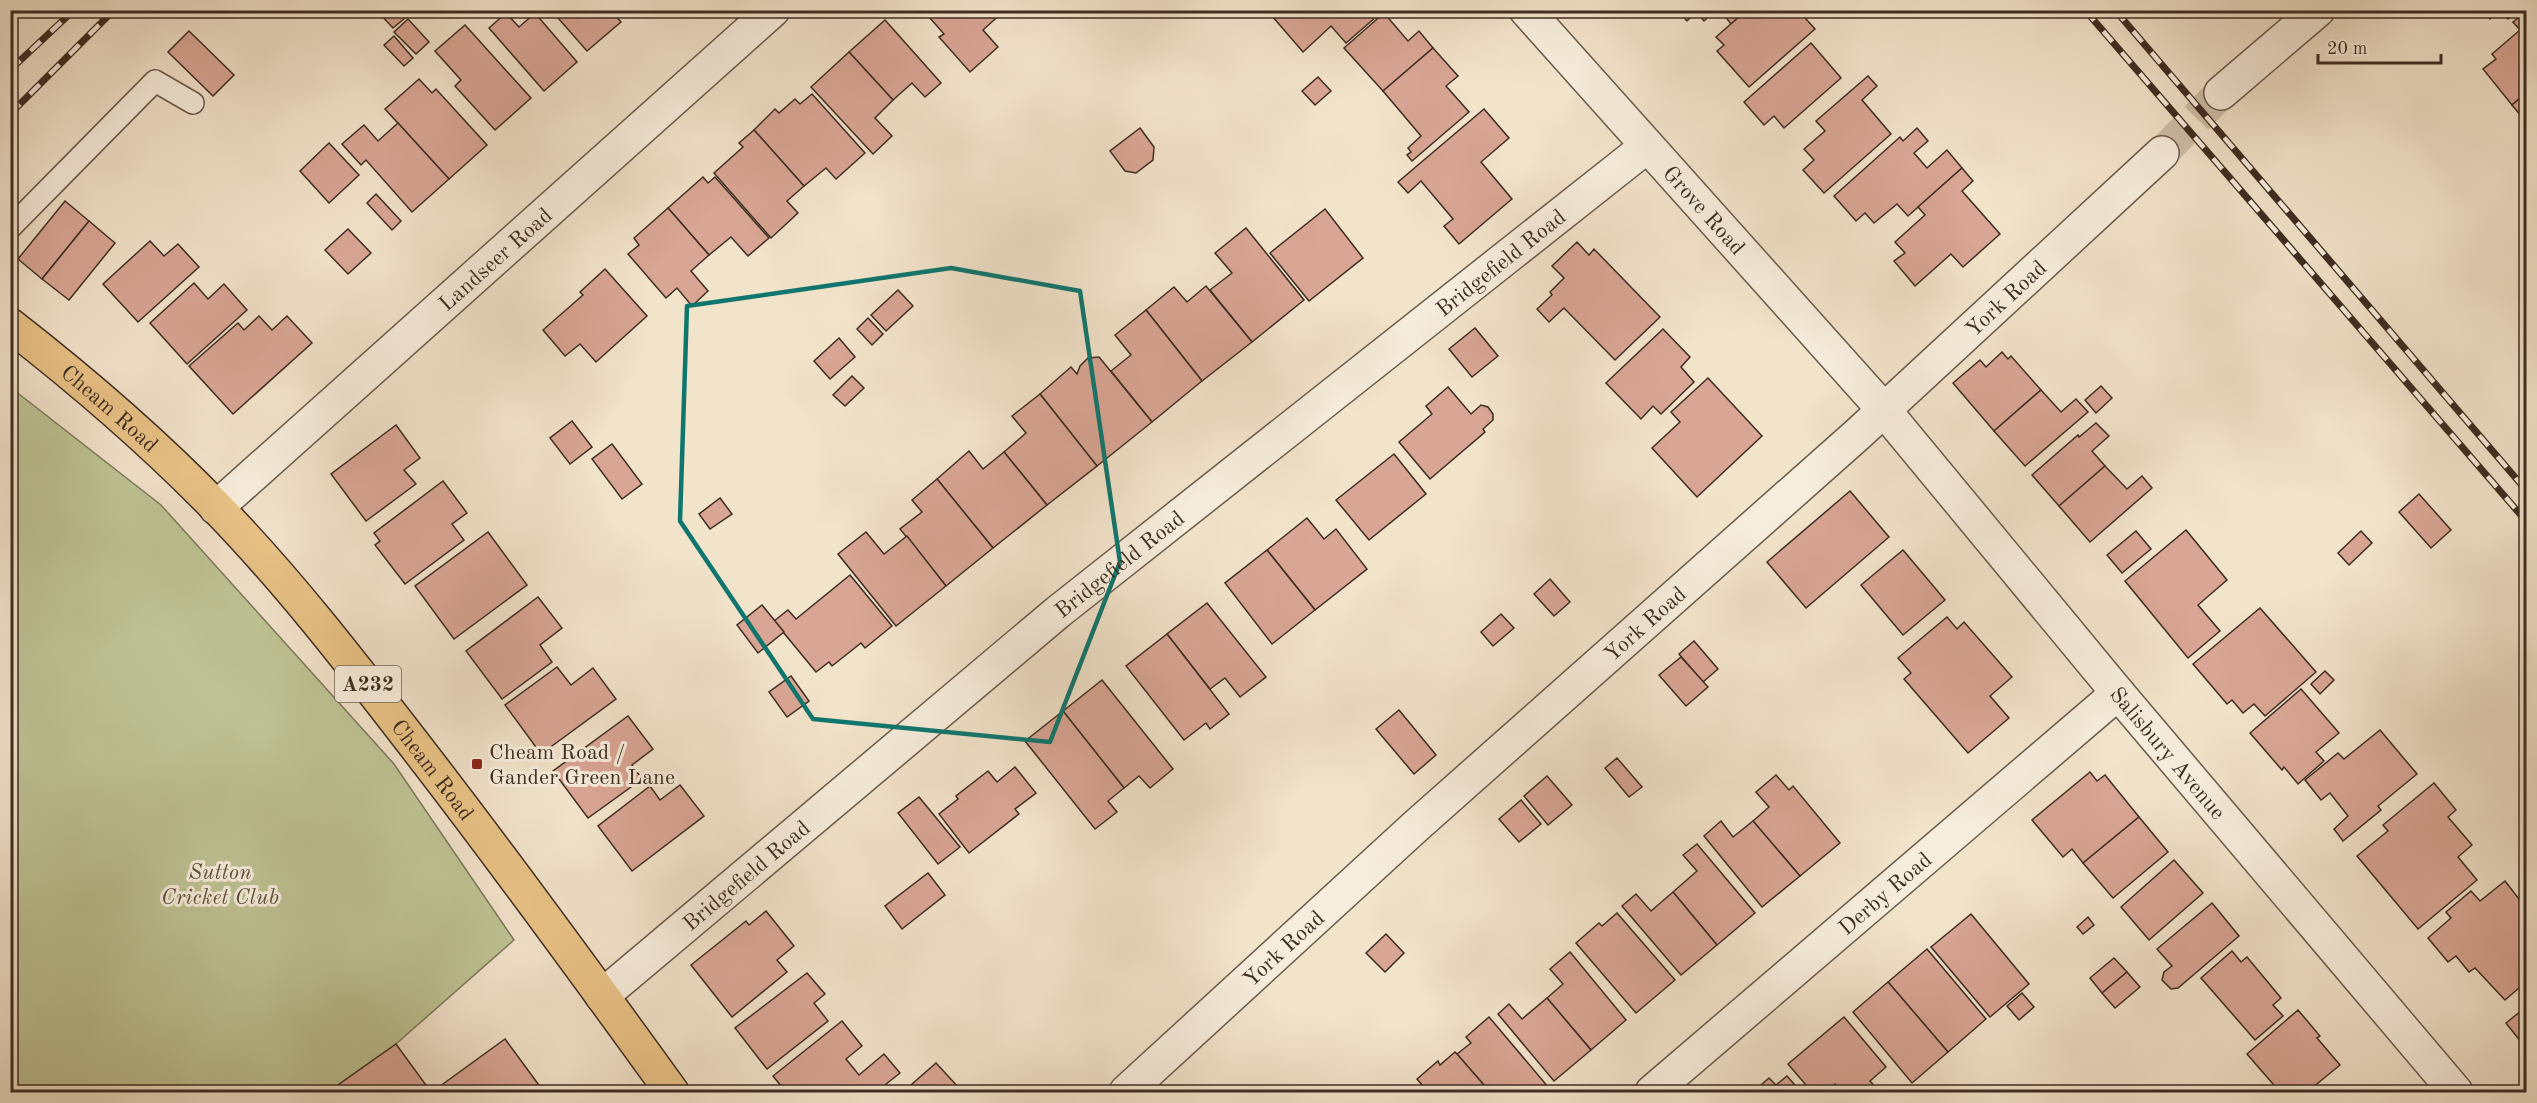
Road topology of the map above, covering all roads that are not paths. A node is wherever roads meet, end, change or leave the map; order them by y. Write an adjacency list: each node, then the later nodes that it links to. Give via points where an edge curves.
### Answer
1 (773, 10): 11 (street, Landseer Road)
2 (1526, 10): 6 (street, Grove Road)
3 (2318, 10): 4 (street)
4 (2221, 93)
5 (193, 104): 8 (lane, via 155,81)
6 (1646, 147): 10 (street, Grove Road); 13 (street, Bridgefield Road, via 1058,612)
7 (2162, 153): 10 (street, York Road)
8 (10, 228)
9 (10, 325): 11 (highway, Cheam Road / A232, via 69,372)
10 (1884, 410): 12 (street, Salisbury Avenue); 15 (street, York Road, via 1416,826)
11 (216, 508): 13 (highway, Cheam Road / A232, via 293,592 375,693)
12 (2118, 693): 16 (street, Derby Road); 17 (street, Salisbury Avenue)
13 (602, 996): 14 (highway, Cheam Road / A232)
14 (672, 1092)
15 (1126, 1092)
16 (1652, 1092)
17 (2456, 1092)

